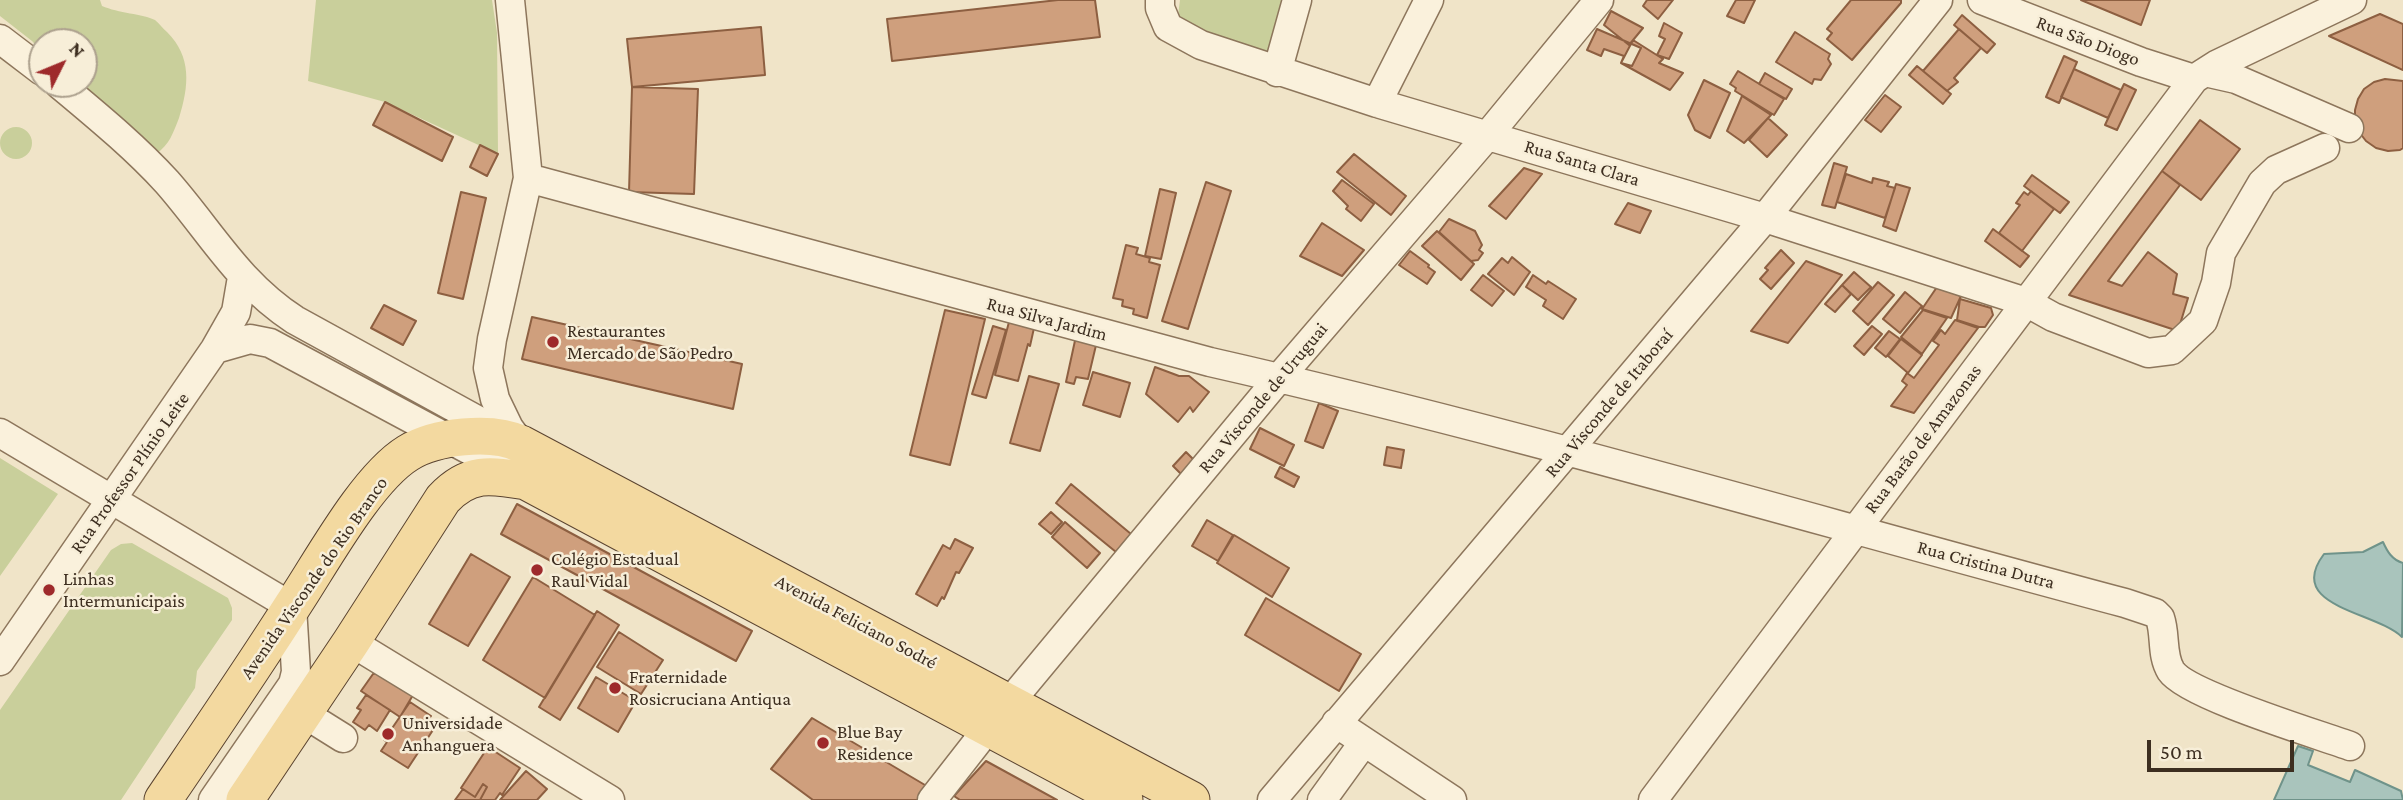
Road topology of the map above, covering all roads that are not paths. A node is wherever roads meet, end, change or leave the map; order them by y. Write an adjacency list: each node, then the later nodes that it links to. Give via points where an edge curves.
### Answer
1 (510, 0): 19 (street)
2 (1160, 0): 12 (street, Rua Santa Clara, via 1168,27 1188,40)
3 (1297, 0): 12 (street)
4 (1429, 0): 15 (street)
5 (1599, 0): 17 (street, Rua Visconde de Uruguai)
6 (1938, 0): 20 (street, Rua Visconde de Itaboraí)
7 (1982, 0): 13 (street, Rua São Diogo, via 2141,62)
8 (2352, 0): 9 (street)
9 (2323, 8): 13 (street, via 2284,17)
10 (0, 39): 11 (street)
11 (28, 60)
12 (1278, 72): 15 (street, Rua Santa Clara)
13 (2200, 75): 16 (street, Rua São Diogo, via 2236,79); 22 (street, Rua Barão de Amazonas)
14 (76, 98): 21 (street, via 166,181)
15 (1377, 103): 17 (street, Rua Santa Clara)
16 (2349, 128)
17 (1488, 135): 20 (street, Rua Santa Clara); 24 (street, Rua Visconde de Uruguai)
18 (2325, 148): 22 (street, Rua Santa Clara, via 2276,170 2262,183 2221,253 2203,321 2172,350 2148,353)
19 (528, 178): 24 (street, Rua Silva Jardim); 27 (street, via 488,368 495,399)
20 (1765, 218): 22 (street, Rua Santa Clara); 28 (street, Rua Visconde de Itaboraí)
21 (242, 277): 23 (street, Rua Professor Plínio Leite, via 236,312); 27 (street, via 295,320)
22 (2026, 302): 31 (street, Rua Barão de Amazonas)
23 (215, 349): 26 (street, via 250,339 270,343); 30 (street, Rua Professor Plínio Leite)
24 (1279, 378): 28 (street, Rua Silva Jardim); 36 (street, Rua Visconde de Uruguai)
25 (0, 433): 30 (street)
26 (450, 439): 27 (main road, Avenida Visconde do Rio Branco); 29 (street); 32 (main road, Avenida Visconde do Rio Branco, via 417,448 381,477)
27 (517, 442): 36 (main road, Avenida Feliciano Sodré)
28 (1567, 452): 31 (street, Rua Cristina Dutra); 37 (street, Rua Visconde de Itaboraí)
29 (526, 481): 33 (main road, Avenida Feliciano Sodré, via 501,476 459,484 431,515); 36 (main road, Avenida Feliciano Sodré)
30 (111, 499): 32 (street); 34 (street, Rua Professor Plínio Leite)
31 (1855, 530): 40 (street, Rua Cristina Dutra, via 2155,614 2164,627 2168,667 2176,677 2202,693); 51 (street, Rua Barão de Amazonas)
32 (292, 607): 41 (main road, Avenida Visconde do Rio Branco); 42 (street, via 293,684)
33 (351, 642): 35 (main road); 44 (street)
34 (0, 662)
35 (303, 713): 38 (street); 43 (main road)
36 (999, 716): 45 (street, Rua Visconde de Uruguai); 46 (main road, Avenida Feliciano Sodré); 47 (main road, Avenida Feliciano Sodré)
37 (1336, 723): 39 (street); 48 (street, Rua Visconde de Itaboraí)
38 (343, 738)
39 (1364, 742): 49 (street); 50 (street)
40 (2350, 746)
41 (163, 800)
42 (213, 800)
43 (245, 800)
44 (610, 800)
45 (932, 800)
46 (1124, 800)
47 (1191, 800)
48 (1272, 800)
49 (1322, 800)
50 (1452, 800)
51 (1653, 800)

